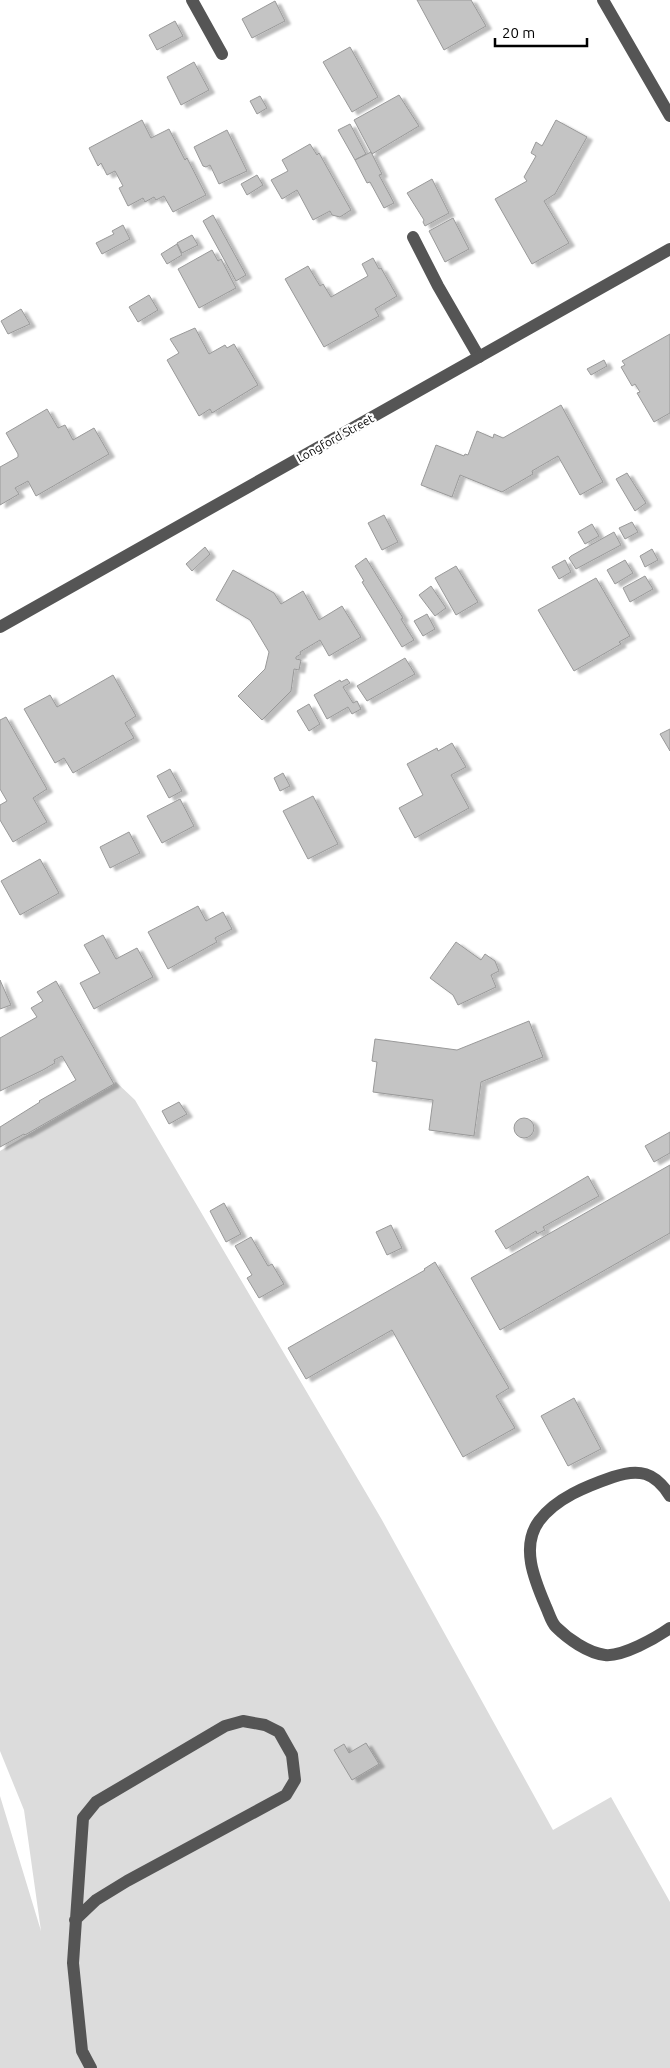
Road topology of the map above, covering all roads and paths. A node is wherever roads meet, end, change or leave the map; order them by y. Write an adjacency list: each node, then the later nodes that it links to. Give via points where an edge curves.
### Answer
1 (192, 0): 3 (street)
2 (603, 0): 4 (street)
3 (222, 54)
4 (670, 116)
5 (413, 236): 7 (street)
6 (670, 249): 7 (street, Longford Street)
7 (479, 357): 8 (street, Longford Street)
8 (0, 627)
9 (670, 1496): 10 (street, via 662,1483 643,1472 623,1474 565,1498 539,1520 530,1536 531,1568 555,1626 582,1647 606,1656 637,1648)
10 (670, 1628)
11 (75, 1920): 11 (street, via 83,1818 96,1802 225,1726 243,1721 265,1725 279,1732 292,1755 295,1780 286,1795 126,1881 96,1900); 12 (street, via 72,1963 82,2051)
12 (91, 2068)

